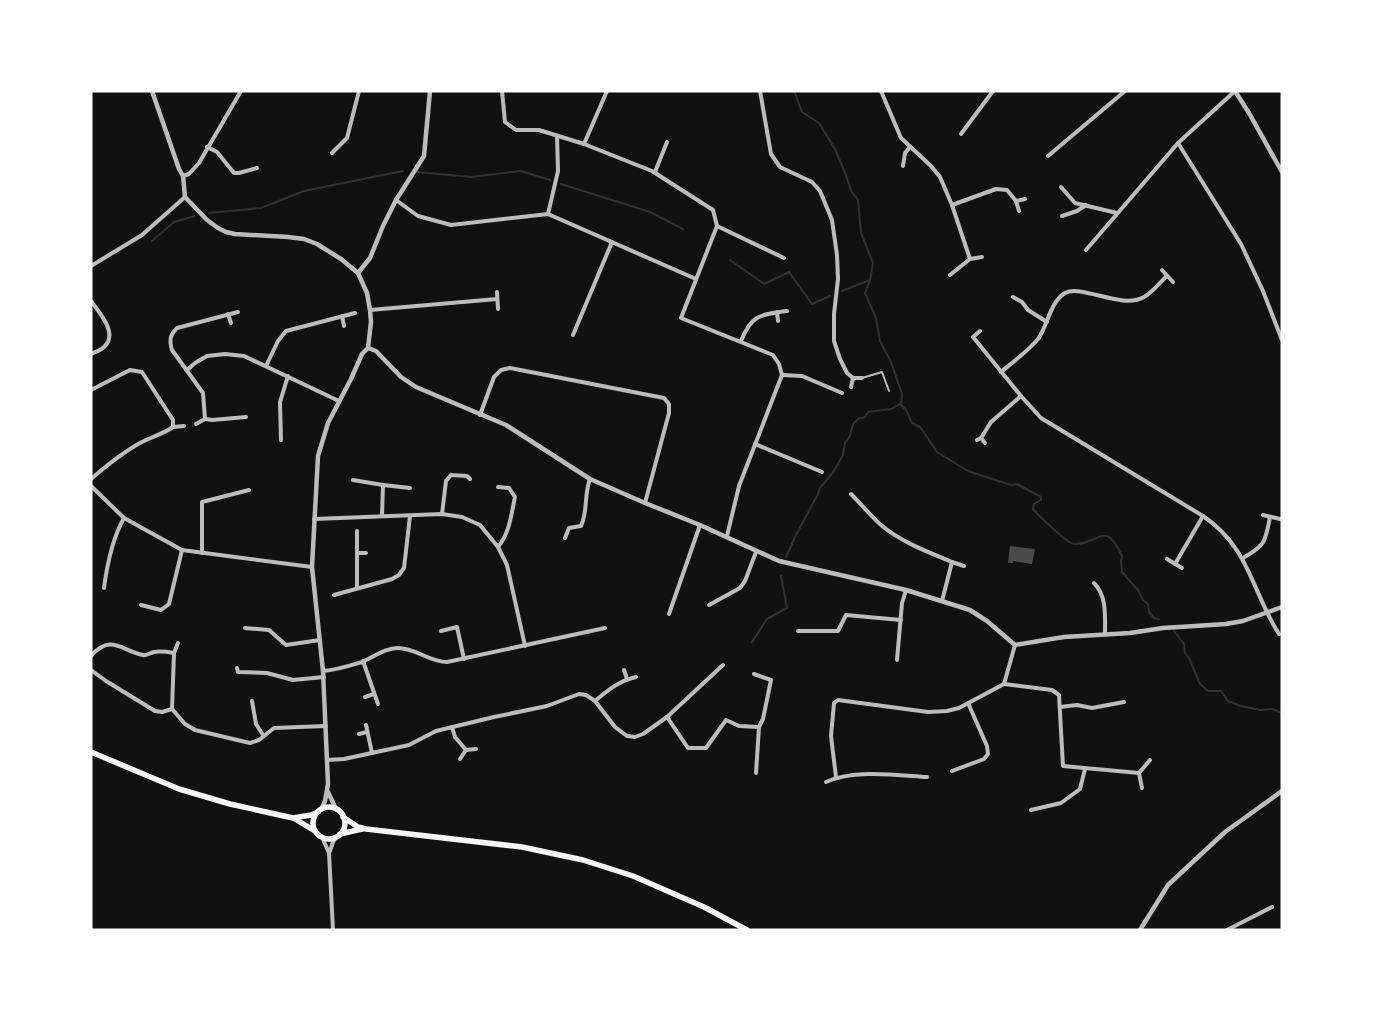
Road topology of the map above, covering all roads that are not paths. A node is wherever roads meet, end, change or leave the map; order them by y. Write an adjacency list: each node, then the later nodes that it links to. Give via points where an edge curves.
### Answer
1 (152, 91): 25 (street)
2 (241, 91): 17 (street)
3 (358, 91): 19 (street, via 347,138)
4 (430, 91): 29 (street, via 424,156)
5 (502, 91): 13 (street, via 505,122 516,130 539,130)
6 (607, 91): 16 (street)
7 (760, 91): 77 (street, via 771,154 780,167 812,182 820,191 832,220 838,279 834,341 847,373)
8 (881, 91): 18 (street, via 901,138)
9 (993, 91): 12 (street)
10 (1125, 91): 20 (street)
11 (1235, 91): 15 (street); 24 (street)
12 (961, 134)
13 (557, 136): 16 (street); 35 (street, via 558,171)
14 (667, 142): 23 (street)
15 (1178, 143): 34 (street); 68 (street, via 1240,243)
16 (584, 144): 23 (street)
17 (207, 147): 22 (street, via 216,152 234,173); 25 (street, via 194,170)
18 (910, 147): 21 (street); 31 (street, via 940,177)
19 (332, 153)
20 (1048, 156)
21 (904, 166)
22 (257, 168)
23 (655, 172): 37 (street, via 714,210)
24 (1282, 172)
25 (183, 176): 27 (street)
26 (1061, 186): 32 (street, via 1074,203)
27 (185, 197): 43 (street, via 142,235); 45 (street, via 207,220 226,232 304,239 341,259)
28 (1025, 199): 30 (street)
29 (396, 200): 35 (street, via 418,216 450,225); 45 (street, via 370,258)
30 (1016, 201): 31 (street, via 1007,190 996,189); 33 (street)
31 (952, 205): 42 (street)
32 (1086, 206): 34 (street); 36 (street)
33 (1019, 211)
34 (1118, 213): 39 (street)
35 (548, 214): 38 (street)
36 (1062, 216)
37 (717, 226): 41 (street); 48 (street)
38 (612, 242): 48 (street); 67 (street)
39 (1086, 250)
40 (982, 257): 42 (street)
41 (784, 258)
42 (970, 259): 46 (street)
43 (91, 266)
44 (1162, 270): 47 (street)
45 (358, 274): 55 (street, via 367,293)
46 (950, 275)
47 (1167, 276): 49 (street); 63 (street, via 1145,297 1133,301 1077,291 1065,293 1056,302)
48 (696, 279): 69 (street, via 681,318)
49 (1173, 282)
50 (497, 292): 52 (street)
51 (1013, 297): 63 (street)
52 (497, 299): 54 (street); 55 (street)
53 (91, 301): 71 (street, via 108,327 110,338 105,346)
54 (498, 309)
55 (370, 310): 70 (street)
56 (787, 311): 58 (street)
57 (238, 312): 60 (street)
58 (777, 312): 62 (street); 69 (street, via 760,315 751,321)
59 (355, 313): 61 (street)
60 (228, 314): 64 (street); 73 (street, via 177,328 171,334 172,350)
61 (342, 316): 65 (street); 72 (street, via 286,331)
62 (778, 320)
63 (1047, 322): 74 (street, via 1028,351)
64 (231, 323)
65 (344, 326)
66 (980, 331): 74 (street, via 973,337)
67 (573, 335)
68 (1282, 340)
69 (741, 342): 75 (street, via 773,355 780,364)
70 (368, 348): 84 (street); 85 (street, via 416,387)
71 (91, 354)
72 (266, 366): 73 (street, via 244,356 225,354 207,356); 76 (street)
73 (186, 370): 87 (street, via 203,393)
74 (1001, 372): 83 (street)
75 (782, 375): 82 (street, via 802,376); 92 (street)
76 (288, 376): 84 (street); 91 (street, via 280,402)
77 (853, 378): 78 (street); 79 (street)
78 (862, 378): 81 (lane, via 882,372)
79 (852, 387)
80 (91, 390): 90 (street, via 130,370 142,372 173,420)
81 (889, 391)
82 (842, 393)
83 (1021, 396): 93 (street, via 991,422 979,439); 110 (street, via 1056,428)
84 (338, 401): 113 (street, via 318,456)
85 (480, 415): 97 (street, via 506,425); 105 (street, via 494,377 501,370 510,368 664,398 669,404 669,413)
86 (246, 418): 87 (street)
87 (205, 419): 88 (street)
88 (196, 424)
89 (184, 426): 90 (street)
90 (173, 428): 95 (street, via 141,442)
91 (281, 440)
92 (755, 444): 94 (street); 117 (street, via 739,486)
93 (985, 444)
94 (822, 472)
95 (91, 479)
96 (470, 479): 106 (street, via 451,476 446,481)
97 (590, 479): 105 (street); 118 (street, via 585,517 581,526 569,528)
98 (353, 480): 99 (street)
99 (383, 484): 102 (street); 108 (street)
100 (91, 486): 112 (street)
101 (498, 487): 119 (street, via 509,488 515,497 508,531)
102 (410, 488)
103 (249, 490): 122 (street, via 202,502)
104 (851, 494): 127 (street, via 894,534)
105 (645, 503): 115 (street)
106 (442, 514): 109 (street); 119 (street, via 462,517 480,525)
107 (1262, 515): 111 (street)
108 (382, 516): 109 (street); 113 (street)
109 (410, 516): 134 (street, via 404,568 400,575)
110 (1203, 516): 125 (street, via 1232,542); 128 (street)
111 (1270, 517): 114 (street); 125 (street, via 1264,544)
112 (124, 518): 120 (street); 133 (street, via 113,543)
113 (314, 519): 130 (street)
114 (1280, 519)
115 (700, 524): 117 (street); 142 (street)
116 (357, 531): 123 (street)
117 (726, 536): 121 (street)
118 (565, 538)
119 (498, 547): 153 (street, via 507,566)
120 (182, 550): 122 (street); 139 (street, via 169,604 162,610)
121 (756, 552): 135 (street, via 779,561); 138 (street, via 740,588)
122 (202, 553): 130 (street)
123 (356, 553): 124 (street); 134 (street)
124 (366, 553)
125 (1243, 558): 141 (street)
126 (1167, 559): 128 (street)
127 (952, 562): 129 (street); 137 (street)
128 (1175, 564): 131 (street)
129 (964, 566)
130 (312, 567): 150 (street)
131 (1182, 568)
132 (1094, 583): 148 (street, via 1101,589)
133 (104, 588)
134 (357, 588): 136 (street)
135 (906, 590): 137 (street); 143 (street)
136 (334, 595)
137 (942, 601): 152 (street, via 970,610)
138 (709, 605)
139 (141, 606)
140 (1282, 607): 141 (street)
141 (1267, 611): 148 (street, via 1226,624); 149 (street)
142 (670, 614)
143 (900, 620): 147 (street, via 846,615 838,631); 157 (street)
144 (245, 628): 150 (street, via 269,630 286,645)
145 (605, 628): 153 (street)
146 (441, 631): 156 (street, via 458,628)
147 (798, 631)
148 (1106, 634): 152 (street)
149 (1279, 634)
150 (320, 640): 162 (street)
151 (178, 643): 154 (street)
152 (1015, 645): 168 (street)
153 (525, 646): 156 (street)
154 (174, 652): 155 (street, via 141,655 114,645 103,647); 177 (street)
155 (91, 656)
156 (464, 659): 158 (street, via 436,662 409,649 398,648 384,650)
157 (897, 660)
158 (363, 661): 162 (street); 169 (street)
159 (723, 665): 178 (street)
160 (91, 670): 177 (street, via 155,710)
161 (624, 670): 167 (street)
162 (323, 671): 164 (street)
163 (754, 674): 182 (street, via 771,680)
164 (324, 677): 166 (street, via 293,680 238,670); 180 (street)
165 (636, 677): 167 (street)
166 (237, 679)
167 (627, 679): 172 (street)
168 (1004, 684): 174 (street); 176 (street, via 1052,690 1059,695)
169 (374, 694): 170 (street); 175 (street)
170 (365, 697)
171 (252, 701): 185 (street, via 256,724)
172 (595, 701): 178 (street, via 626,736 643,734); 181 (street, via 586,694 579,694 547,706)
173 (1124, 702): 176 (street, via 1092,708 1077,705)
174 (968, 703): 194 (street, via 988,754 984,759); 197 (street, via 947,711 928,712 834,702 831,736)
175 (378, 704)
176 (1060, 707): 193 (street, via 1063,766)
177 (172, 709): 185 (street, via 195,730 250,743)
178 (667, 716): 182 (street, via 688,748 706,748 726,720 739,726)
179 (366, 725): 183 (street)
180 (326, 726): 185 (street, via 274,728); 191 (street)
181 (452, 727): 187 (street); 189 (street, via 408,745)
182 (759, 727): 195 (street)
183 (368, 732): 184 (street); 189 (street)
184 (360, 734)
185 (264, 735)
186 (476, 749): 187 (street)
187 (466, 750): 190 (street)
188 (91, 752): 207 (highway, via 178,789)
189 (372, 753): 191 (street)
190 (460, 759)
191 (326, 760): 201 (street)
192 (1150, 760): 196 (street)
193 (1085, 769): 196 (street); 204 (street, via 1080,789 1061,802)
194 (952, 771)
195 (756, 772)
196 (1140, 773): 200 (street)
197 (836, 777): 198 (street, via 876,774); 199 (street)
198 (927, 777)
199 (826, 782)
200 (1142, 788)
201 (328, 790): 203 (street); 205 (street)
202 (1282, 791): 215 (street, via 1225,832 1168,885)
203 (336, 809): 205 (highway); 206 (highway)
204 (1031, 810)
205 (320, 811): 207 (highway); 209 (highway, via 313,822)
206 (343, 817): 208 (highway); 210 (highway, via 345,824)
207 (294, 818): 209 (highway)
208 (366, 829): 210 (highway); 214 (highway, via 522,847 583,860 633,876)
209 (319, 835): 210 (highway, via 330,839); 211 (street)
210 (339, 835): 211 (street)
211 (329, 854): 213 (street)
212 (1272, 907): 216 (street)
213 (333, 930)
214 (747, 930)
215 (1140, 930)
216 (1227, 930)

